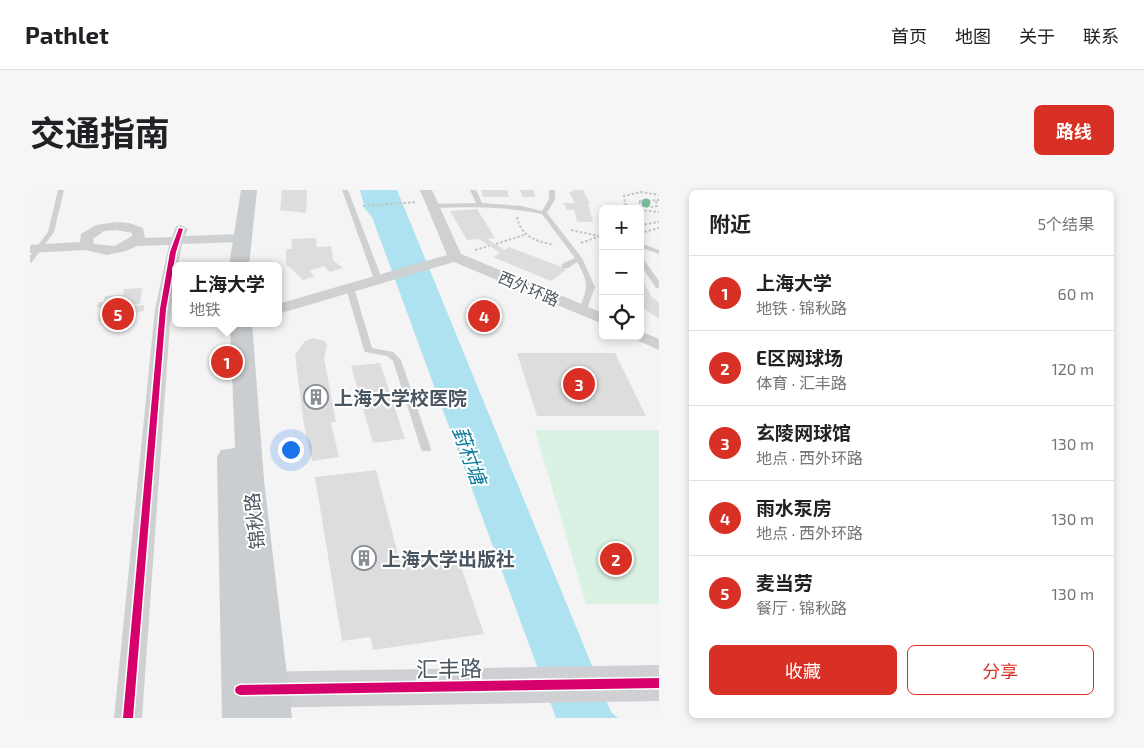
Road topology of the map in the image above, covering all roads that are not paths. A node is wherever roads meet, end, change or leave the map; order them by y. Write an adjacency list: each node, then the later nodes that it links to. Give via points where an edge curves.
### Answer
1 (61, 190): 15 (lane, via 51,232)
2 (233, 190): 11 (main road)
3 (249, 190): 11 (main road)
4 (346, 190): 25 (lane)
5 (426, 190): 9 (street)
6 (473, 190): 8 (lane)
7 (552, 190): 10 (lane, via 552,199)
8 (479, 204): 9 (lane); 10 (lane)
9 (432, 206): 18 (street)
10 (544, 213): 19 (lane, via 560,227)
11 (234, 232): 12 (street); 21 (main road); 22 (main road)
12 (179, 235): 13 (street); 38 (street, via 172,252 163,309)
13 (136, 237): 14 (street, via 114,250 104,251); 14 (street, via 129,227 116,226 101,228)
14 (86, 242): 15 (street)
15 (36, 244): 20 (lane)
16 (644, 246): 17 (lane)
17 (659, 252)
18 (455, 257): 25 (street); 29 (street, 西外环路)
19 (579, 258): 24 (lane); 29 (lane, via 591,287)
20 (30, 261)
21 (226, 262)
22 (238, 262)
23 (644, 264): 26 (lane)
24 (565, 266)
25 (383, 278): 27 (street)
26 (659, 286)
27 (350, 288): 28 (street); 35 (lane, via 368,350 390,354 397,360)
28 (282, 308)
29 (583, 310): 30 (street, 西外环路)
30 (599, 317)
31 (215, 327): 37 (main road, 锦秋路)
32 (241, 327): 37 (main road, 锦秋路, via 250,480)
33 (644, 338): 34 (street)
34 (659, 344)
35 (426, 449)
36 (653, 683): 37 (street, 汇丰路, via 472,684)
37 (256, 704)
38 (128, 718)

